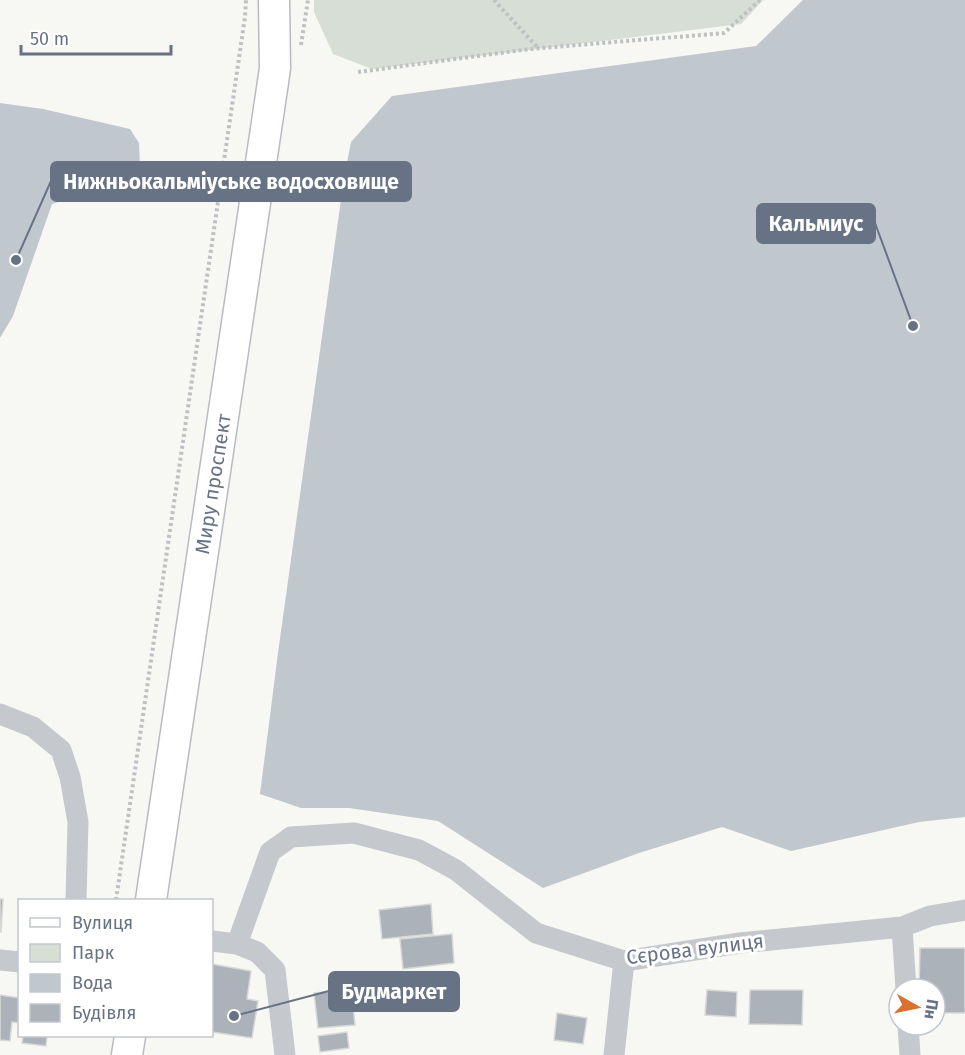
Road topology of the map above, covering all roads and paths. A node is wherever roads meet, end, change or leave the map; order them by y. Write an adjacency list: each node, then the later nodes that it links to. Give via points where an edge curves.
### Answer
1 (246, 0): 11 (path)
2 (274, 0): 8 (main road, Миру проспект)
3 (293, 0): 8 (main road, Миру проспект)
4 (494, 0): 6 (path)
5 (760, 0): 6 (path, via 724,33)
6 (539, 49): 7 (path)
7 (358, 72)
8 (274, 75): 12 (main road, Миру проспект)
9 (0, 714): 10 (street, via 33,727 61,750 78,822)
10 (76, 899)
11 (116, 899)
12 (151, 899)
13 (965, 910): 14 (street, Сєрова вулиця, via 930,916)
14 (902, 927): 18 (street, Сєрова вулиця, via 740,943); 20 (street)
15 (213, 941): 16 (street)
16 (237, 944): 18 (street, Сєрова вулиця, via 270,852 291,837 354,832 419,850 447,865 536,933); 24 (street, via 257,952 275,970)
17 (0, 960): 19 (street)
18 (624, 961): 25 (street)
19 (18, 962)
20 (905, 977)
21 (130, 1037): 23 (main road)
22 (909, 1037): 26 (street)
23 (127, 1055)
24 (285, 1055)
25 (614, 1055)
26 (910, 1055)

